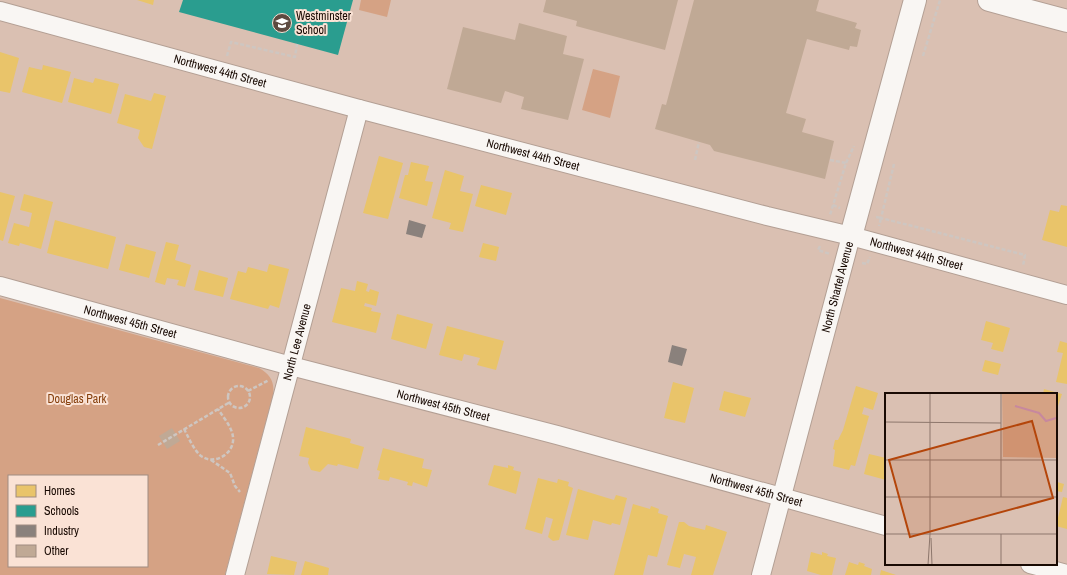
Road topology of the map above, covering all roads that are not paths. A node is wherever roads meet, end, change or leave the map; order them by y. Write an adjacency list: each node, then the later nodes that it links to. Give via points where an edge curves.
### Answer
1 (915, 0): 6 (street, North Shartel Avenue)
2 (990, 0): 4 (street)
3 (0, 11): 5 (street, Northwest 44th Street)
4 (1067, 21)
5 (359, 109): 6 (street, Northwest 44th Street); 9 (street, North Lee Avenue)
6 (851, 236): 8 (street, Northwest 44th Street); 10 (street, North Shartel Avenue)
7 (0, 286): 9 (street, Northwest 45th Street)
8 (1067, 295)
9 (291, 366): 10 (street, Northwest 45th Street, via 557,435); 14 (street, North Lee Avenue)
10 (781, 498): 11 (street, Northwest 45th Street); 15 (street, North Shartel Avenue)
11 (885, 526)
12 (1034, 565): 13 (street)
13 (1067, 574)
14 (235, 575)
15 (761, 575)

